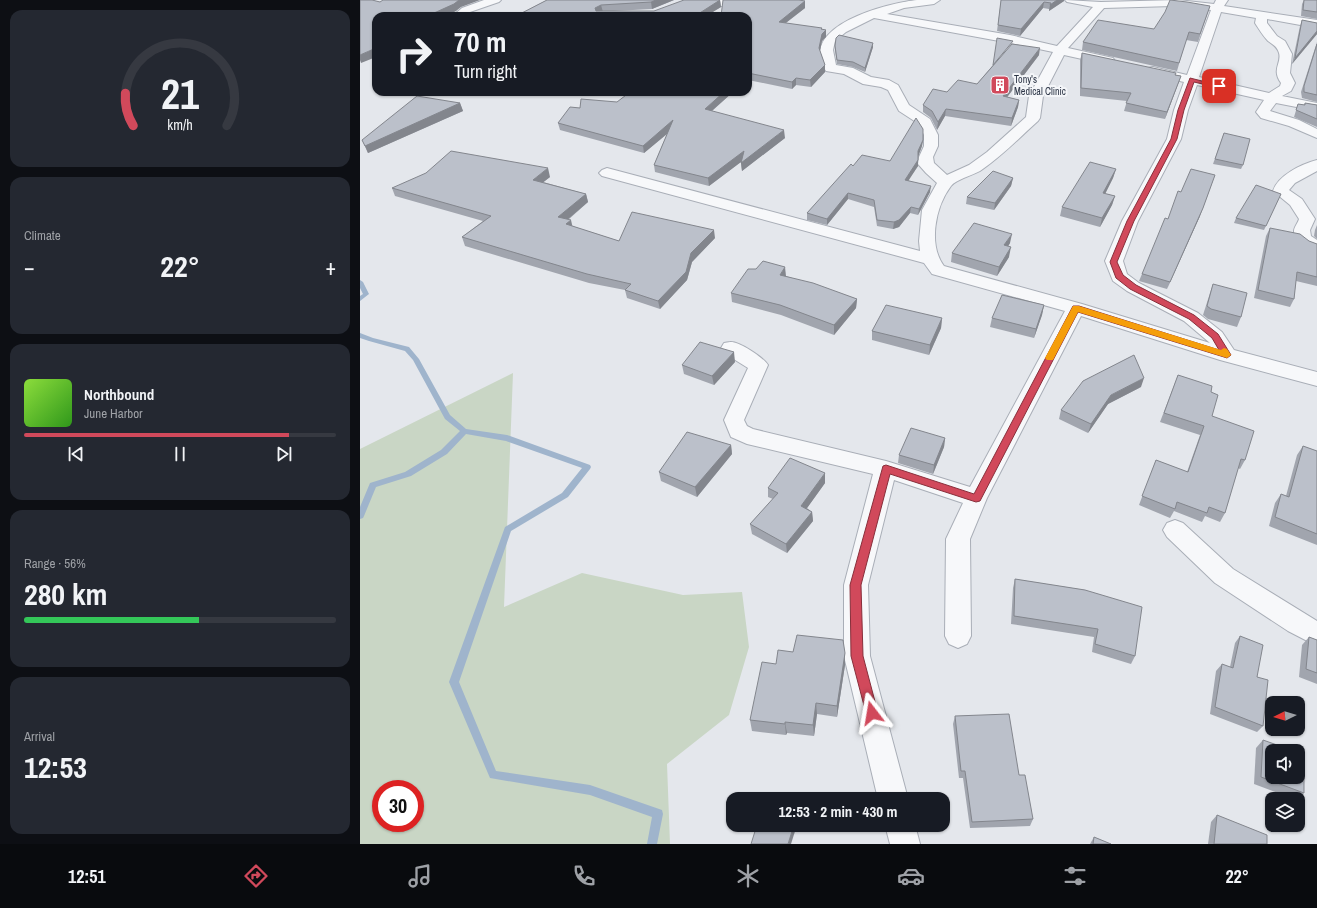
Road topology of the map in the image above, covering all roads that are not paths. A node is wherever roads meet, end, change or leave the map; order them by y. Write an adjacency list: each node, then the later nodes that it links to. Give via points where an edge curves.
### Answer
1 (495, 0): 8 (street)
2 (739, 0): 5 (street, via 731,3 698,0)
3 (934, 0): 9 (street, via 903,5)
4 (1071, 0): 7 (street)
5 (682, 2)
6 (1219, 4): 7 (street); 10 (street); 15 (street)
7 (1101, 5): 12 (street)
8 (464, 12)
9 (873, 15): 12 (street); 21 (street, via 853,22 829,40 830,66 893,88 904,108 924,122 931,135 926,164)
10 (1262, 15): 11 (street); 16 (street, via 1261,23 1286,54 1282,66 1283,78 1288,83 1286,88)
11 (1317, 24)
12 (1060, 50): 13 (street); 21 (street, via 1036,96 1033,118 992,155 974,168)
13 (1122, 64)
14 (1138, 68): 15 (street)
15 (1192, 80): 16 (street); 26 (street, via 1174,139 1130,221 1114,262 1119,277 1191,317 1215,336)
16 (1273, 98): 17 (street); 18 (street, via 1264,108 1263,112 1266,115 1294,123)
17 (1317, 107)
18 (1317, 134)
19 (1317, 165): 22 (street, via 1287,181 1281,188 1281,191 1296,202 1307,219 1302,230 1304,238)
20 (607, 173): 23 (street)
21 (945, 182): 23 (street, via 930,210 927,241)
22 (1317, 247)
23 (930, 259): 24 (street, via 938,270)
24 (1076, 308): 26 (street); 29 (street)
25 (731, 348): 28 (street, via 758,365 734,420 738,431 747,436)
26 (1227, 355): 27 (street)
27 (1317, 379)
28 (886, 469): 29 (street); 33 (street, via 856,585 857,656)
29 (976, 498): 32 (street, via 958,539)
30 (1175, 530): 31 (street, via 1224,576)
31 (1317, 634)
32 (958, 636)
33 (891, 792)
34 (902, 832): 35 (street)
35 (905, 844)

